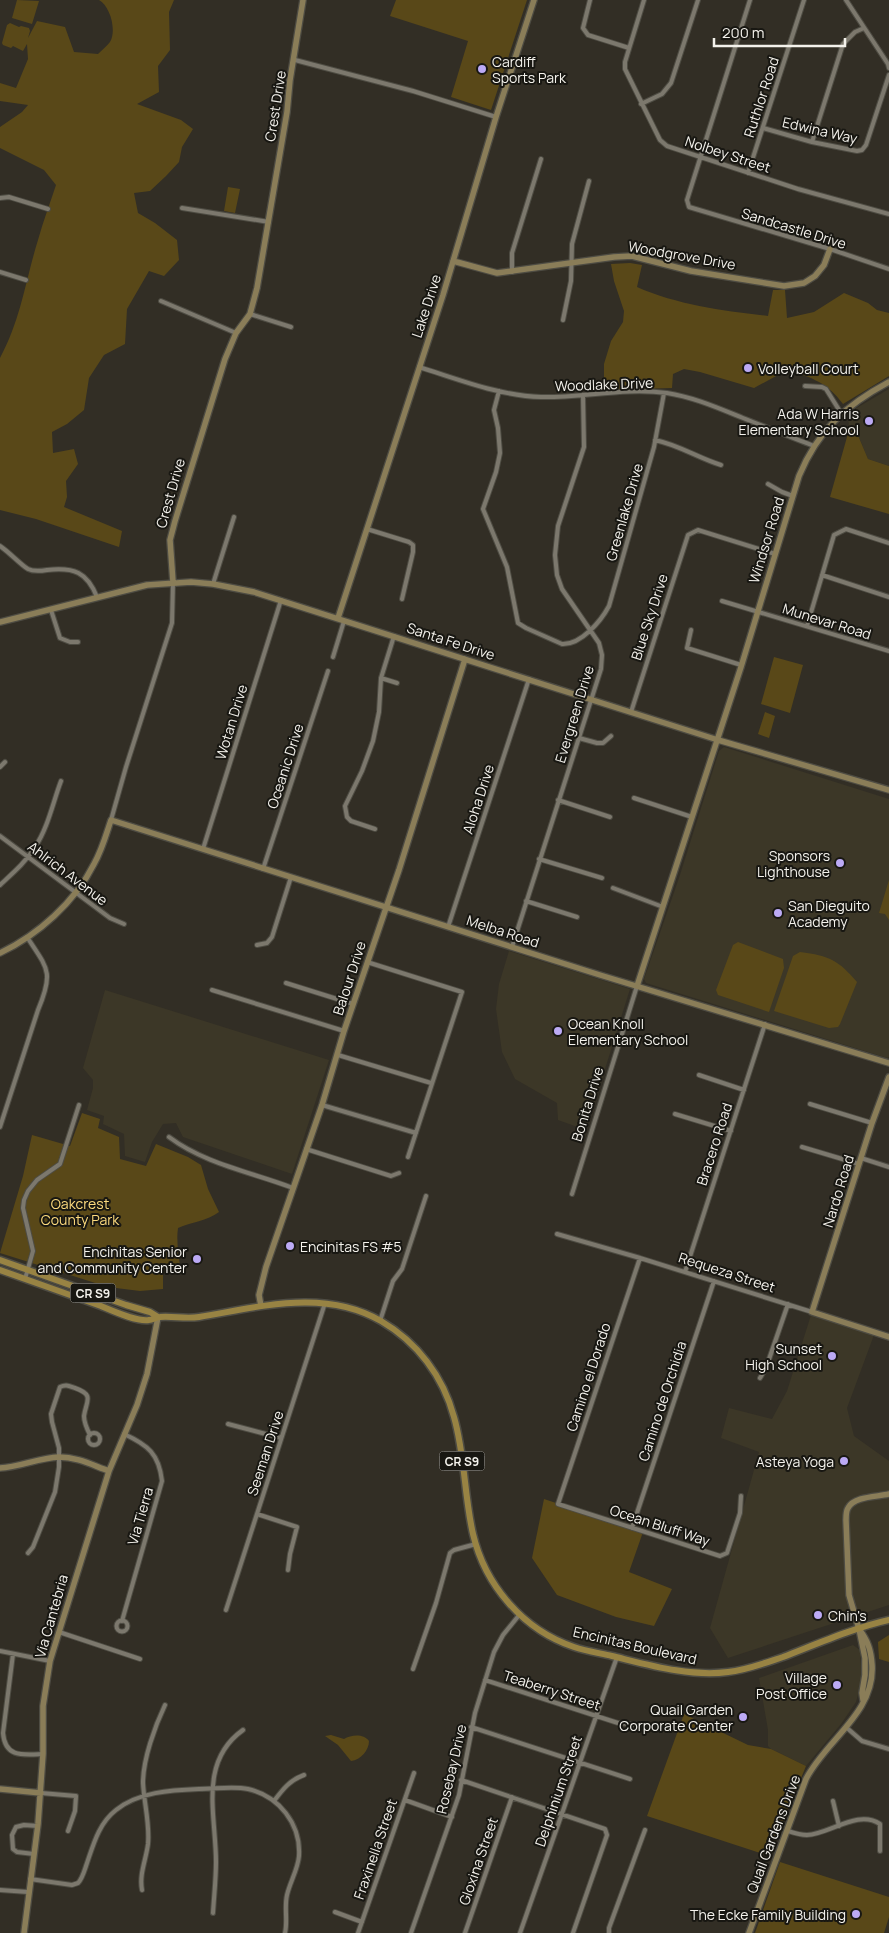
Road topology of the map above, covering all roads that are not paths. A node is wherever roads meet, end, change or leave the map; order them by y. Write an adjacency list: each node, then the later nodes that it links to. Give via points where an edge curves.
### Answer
1 (303, 0): 11 (street, Crest Drive)
2 (534, 0): 15 (street, Lake Drive)
3 (590, 0): 10 (street, via 582,28 588,35)
4 (644, 0): 10 (street, Nolbey Street)
5 (698, 0): 14 (street, via 671,83 662,94)
6 (750, 0): 18 (street)
7 (804, 0): 16 (street, Ruthlor Road)
8 (846, 0): 9 (street)
9 (864, 28): 12 (street); 17 (street, via 843,44)
10 (629, 48): 14 (street, Nolbey Street, via 625,68)
11 (294, 60): 15 (street); 26 (street, Crest Drive)
12 (889, 68)
13 (889, 75): 17 (street, Edwina Way, via 862,150)
14 (641, 104): 18 (street, Nolbey Street, via 660,140)
15 (496, 117): 28 (street, Lake Drive)
16 (763, 128): 17 (street, Edwina Way); 20 (street, Ruthlor Road)
17 (812, 142)
18 (701, 158): 20 (street, Nolbey Street); 27 (street, Sandcastle Drive, via 687,200 689,208)
19 (542, 159): 32 (street, via 512,254)
20 (748, 173): 25 (street, Nolbey Street)
21 (589, 181): 29 (street, via 572,244)
22 (0, 198): 24 (street, via 9,197)
23 (182, 208): 26 (street)
24 (48, 209)
25 (889, 214)
26 (269, 222): 35 (street, Crest Drive)
27 (830, 249): 29 (street, Woodgrove Drive, via 824,265 815,276 804,283 784,286 691,271 632,256); 30 (street, Sandcastle Drive)
28 (453, 261): 32 (street, Woodgrove Drive, via 497,273); 39 (street, Lake Drive)
29 (572, 264): 32 (street, Woodgrove Drive); 36 (street)
30 (889, 269)
31 (0, 272): 33 (street)
32 (512, 272)
33 (26, 280)
34 (161, 301): 38 (street)
35 (250, 314): 37 (street); 38 (street, Crest Drive)
36 (563, 320)
37 (291, 327)
38 (236, 333): 57 (street, Crest Drive, via 197,445 170,540)
39 (419, 367): 42 (street, Woodlake Drive); 52 (street, Lake Drive)
40 (889, 382): 45 (street, Windsor Road)
41 (805, 386): 45 (street, via 826,389)
42 (499, 391): 44 (street, Woodlake Drive, via 542,397); 69 (street, Greenlake Drive, via 494,410 500,453 483,510 507,567 516,618 519,625 562,644 571,644)
43 (664, 393): 44 (street, Woodlake Drive); 46 (street, Greenlake Drive); 47 (street, Woodlake Drive, via 703,402)
44 (583, 395): 69 (street, Evergreen Drive, via 584,447 558,526 555,555 562,590)
45 (842, 413): 47 (street, Windsor Road)
46 (655, 440): 48 (street, via 671,443); 69 (street, Greenlake Drive, via 609,606)
47 (814, 446): 50 (street, Windsor Road)
48 (721, 465)
49 (768, 484): 50 (street)
50 (793, 496): 55 (street, Windsor Road)
51 (234, 517): 58 (street)
52 (366, 529): 61 (street, via 413,545); 66 (street, Lake Drive)
53 (889, 543): 56 (street, via 846,528 834,535)
54 (0, 546): 59 (street, via 27,568 38,571 68,569 81,574 90,581)
55 (775, 554): 65 (street, Windsor Road); 82 (street, Blue Sky Drive, via 698,530 692,531 686,539)
56 (822, 576): 60 (street); 68 (street)
57 (173, 582): 58 (street, Santa Fe Drive); 59 (street, Santa Fe Drive); 94 (street, Crest Drive, via 172,623)
58 (213, 584): 62 (street, Santa Fe Drive)
59 (97, 597): 64 (street, Santa Fe Drive)
60 (889, 597)
61 (402, 598)
62 (281, 600): 66 (street, Santa Fe Drive); 97 (street, Wotan Drive)
63 (722, 600): 65 (street, Munevar Road)
64 (51, 610): 67 (street, Santa Fe Drive); 72 (street, via 60,638)
65 (758, 612): 68 (street, Munevar Road); 76 (street, Windsor Road)
66 (341, 619): 71 (street, Santa Fe Drive); 74 (street)
67 (0, 622)
68 (807, 626): 73 (street, Munevar Road)
69 (590, 630): 81 (street, Evergreen Drive, via 602,655)
70 (691, 630): 76 (street, via 687,648)
71 (394, 636): 75 (street, Santa Fe Drive); 78 (street)
72 (78, 642)
73 (889, 651)
74 (333, 657)
75 (466, 659): 79 (street, Santa Fe Drive); 108 (street, Balour Drive)
76 (741, 665): 85 (street, Windsor Road)
77 (328, 671): 100 (street, Oceanic Drive)
78 (381, 678): 80 (street); 95 (street, via 373,741 345,811 351,821)
79 (529, 679): 81 (street, Santa Fe Drive); 111 (street, Aloha Drive)
80 (397, 683)
81 (591, 699): 82 (street, Santa Fe Drive); 84 (street, Evergreen Drive)
82 (631, 712): 85 (street, Santa Fe Drive)
83 (611, 736): 84 (street, via 603,743)
84 (579, 738): 91 (street, Evergreen Drive)
85 (718, 740): 89 (street, Santa Fe Drive); 93 (street, Bonita Drive)
86 (4, 762): 87 (street)
87 (0, 767)
88 (61, 781): 98 (street, via 42,835)
89 (889, 790)
90 (634, 798): 93 (street)
91 (558, 800): 92 (street); 99 (street, Evergreen Drive)
92 (610, 817)
93 (692, 817): 107 (street, Bonita Drive)
94 (111, 820): 97 (street, Melba Road); 105 (street, Crest Drive, via 94,866)
95 (375, 829)
96 (0, 836): 98 (street, Ahlrich Avenue)
97 (203, 849): 100 (street, Melba Road)
98 (28, 858): 103 (street); 105 (street, Ahlrich Avenue)
99 (539, 859): 102 (street); 106 (street, Evergreen Drive)
100 (263, 869): 101 (street, Melba Road)
101 (290, 877): 108 (street, Melba Road); 113 (street, via 272,937 267,943)
102 (602, 878)
103 (0, 885)
104 (613, 888): 107 (street)
105 (75, 892): 110 (street, Ahlrich Avenue, via 110,918); 112 (street, Crest Drive)
106 (526, 901): 109 (street); 114 (street, Evergreen Drive)
107 (663, 907): 118 (street, Bonita Drive)
108 (386, 908): 111 (street, Melba Road); 116 (street, Balour Drive)
109 (577, 916)
110 (124, 924)
111 (448, 927): 114 (street, Melba Road)
112 (27, 938): 115 (street, Crest Drive); 134 (street, via 46,966 45,993)
113 (257, 945)
114 (512, 947): 118 (street, Melba Road)
115 (0, 953)
116 (367, 962): 120 (street, Balour Drive); 127 (street, via 462,992)
117 (286, 984): 120 (street)
118 (637, 986): 121 (street, Melba Road); 145 (street, Bonita Drive)
119 (212, 990): 122 (street)
120 (353, 1004): 122 (street, Balour Drive)
121 (765, 1024): 124 (street, Melba Road); 128 (street, Bracero Road)
122 (344, 1031): 123 (street, Balour Drive)
123 (338, 1055): 127 (street); 130 (street, Balour Drive)
124 (889, 1063)
125 (699, 1075): 128 (street)
126 (889, 1077): 133 (street, Nardo Road)
127 (431, 1083): 136 (street)
128 (744, 1090): 135 (street, Bracero Road)
129 (79, 1104): 151 (street, via 60,1164 37,1180 24,1200 22,1208 33,1251)
130 (322, 1104): 136 (street); 139 (street, Balour Drive)
131 (810, 1104): 133 (street)
132 (675, 1114): 135 (street)
133 (872, 1123): 141 (street, Nardo Road)
134 (0, 1127)
135 (731, 1131): 152 (street, Bracero Road)
136 (416, 1133): 140 (street)
137 (169, 1137): 144 (street, via 206,1159)
138 (802, 1147): 141 (street)
139 (306, 1149): 143 (street, via 391,1176); 144 (street, Balour Drive)
140 (408, 1157)
141 (860, 1161): 142 (street); 158 (street, Nardo Road)
142 (889, 1167)
143 (399, 1173)
144 (294, 1188): 157 (street, Balour Drive, via 266,1267 259,1295)
145 (572, 1194)
146 (426, 1196): 160 (street, via 402,1269 393,1281)
147 (557, 1234): 148 (street, Requeza Street)
148 (640, 1258): 152 (street, Requeza Street); 172 (street, Camino el Dorado)
149 (0, 1260): 151 (main road, Encinitas Boulevard / CR S9)
150 (0, 1270): 153 (main road, Encinitas Boulevard / CR S9)
151 (28, 1270): 153 (street); 159 (main road, Encinitas Boulevard / CR S9)
152 (685, 1272): 154 (street, Requeza Street)
153 (25, 1279): 159 (main road, Encinitas Boulevard / CR S9, via 138,1319)
154 (714, 1281): 156 (street, Requeza Street); 174 (street, Camino de Orchidia)
155 (325, 1303): 157 (main road, Encinitas Boulevard / CR S9, via 307,1301); 160 (main road, Encinitas Boulevard / CR S9, via 355,1310); 166 (street, Seeman Drive)
156 (788, 1304): 158 (street, Requeza Street); 162 (street)
157 (261, 1306): 159 (main road, Encinitas Boulevard / CR S9, via 195,1318)
158 (812, 1312): 161 (street, Requeza Street)
159 (158, 1317): 164 (street, Via Cantebria, via 147,1374)
160 (380, 1321): 175 (main road, Encinitas Boulevard / CR S9, via 413,1346 433,1369 444,1389 457,1430)
161 (889, 1337)
162 (760, 1378)
163 (228, 1424): 166 (street)
164 (124, 1433): 169 (street, Via Cantebria); 181 (street, Via Tierra, via 153,1453 162,1481)
165 (90, 1436): 167 (street, via 84,1417 88,1395 67,1385 60,1387 51,1414)
166 (282, 1438): 173 (street, Seeman Drive)
167 (60, 1457): 168 (street); 169 (street, via 80,1460); 176 (street, via 55,1492)
168 (0, 1468)
169 (109, 1471): 183 (street, Via Cantebria)
170 (889, 1494): 182 (street, Quail Gardens Drive, via 858,1500 847,1508 848,1585)
171 (740, 1496): 174 (street, Ocean Bluff Way, via 740,1513 727,1553 720,1556)
172 (558, 1504): 174 (street, Ocean Bluff Way)
173 (256, 1514): 177 (street, via 297,1527); 178 (street, Seeman Drive)
174 (632, 1528)
175 (476, 1544): 179 (main road, Encinitas Boulevard / CR S9, via 490,1577); 189 (street, via 450,1553)
176 (28, 1553)
177 (288, 1570)
178 (226, 1610)
179 (520, 1614): 186 (main road, Encinitas Boulevard / CR S9, via 550,1636 573,1646); 190 (street, Rosebay Drive, via 503,1635)
180 (889, 1620): 182 (main road, Encinitas Boulevard / CR S9)
181 (122, 1621)
182 (859, 1629): 186 (main road, Encinitas Boulevard / CR S9, via 758,1665 728,1672 682,1671); 195 (street, Quail Gardens Drive, via 865,1658 863,1700)
183 (58, 1632): 187 (street); 188 (street, Via Cantebria)
184 (0, 1651): 185 (street)
185 (13, 1654): 188 (street); 198 (street, via 4,1742 16,1754)
186 (617, 1657): 192 (street, Delphinium Street)
187 (140, 1658)
188 (50, 1660): 198 (street, Via Cantebria, via 43,1706)
189 (413, 1669)
190 (485, 1680): 192 (street, Teaberry Street); 194 (street, Rosebay Drive)
191 (165, 1705): 207 (street, via 151,1741 143,1780)
192 (595, 1716): 193 (street, Teaberry Street); 199 (street, Delphinium Street)
193 (641, 1725)
194 (471, 1728): 199 (street); 203 (street, Rosebay Drive)
195 (847, 1728): 197 (street, via 862,1742); 218 (street, Quail Gardens Drive, via 811,1769)
196 (243, 1730): 205 (street, via 232,1737 218,1758)
197 (889, 1749)
198 (43, 1754): 206 (street, Via Cantebria)
199 (581, 1763): 202 (street); 212 (street, Delphinium Street)
200 (414, 1773): 209 (street, Fraxinella Street)
201 (304, 1775): 210 (street, via 295,1778)
202 (630, 1779)
203 (461, 1780): 208 (street); 213 (street, Rosebay Drive)
204 (0, 1789): 206 (street)
205 (213, 1789): 207 (street, via 174,1790); 210 (street, via 248,1789); 226 (street, via 216,1863)
206 (41, 1793): 214 (street, Via Cantebria); 217 (street, via 76,1796)
207 (144, 1796): 221 (street, via 125,1803 104,1823 78,1883); 223 (street, via 148,1844 140,1880)
208 (512, 1797): 212 (street); 232 (street, Gloxina Street)
209 (404, 1800): 213 (street); 227 (street, Fraxinella Street)
210 (274, 1801): 229 (street, via 292,1822 298,1841 297,1866 287,1896)
211 (833, 1801): 215 (street)
212 (562, 1813): 233 (street, Delphinium Street); 234 (street, via 605,1829 607,1835)
213 (452, 1817): 231 (street, Rosebay Drive)
214 (38, 1826): 220 (street, Via Cantebria); 220 (street, via 16,1827 12,1836 13,1849)
215 (839, 1826): 218 (street, via 809,1835); 219 (street, via 855,1820 878,1822)
216 (645, 1830): 235 (street)
217 (68, 1831)
218 (788, 1831): 236 (street, Quail Gardens Drive)
219 (880, 1851)
220 (34, 1854): 221 (street, Via Cantebria)
221 (30, 1879): 224 (street, Via Cantebria)
222 (0, 1890): 224 (street)
223 (142, 1890)
224 (28, 1892): 228 (street, Via Cantebria)
225 (335, 1912): 227 (street)
226 (213, 1913)
227 (362, 1922): 230 (street, Fraxinella Street)
228 (24, 1933)
229 (285, 1933)
230 (358, 1933)
231 (411, 1933)
232 (465, 1933)
233 (520, 1933)
234 (573, 1933)
235 (610, 1933)
236 (749, 1933)

